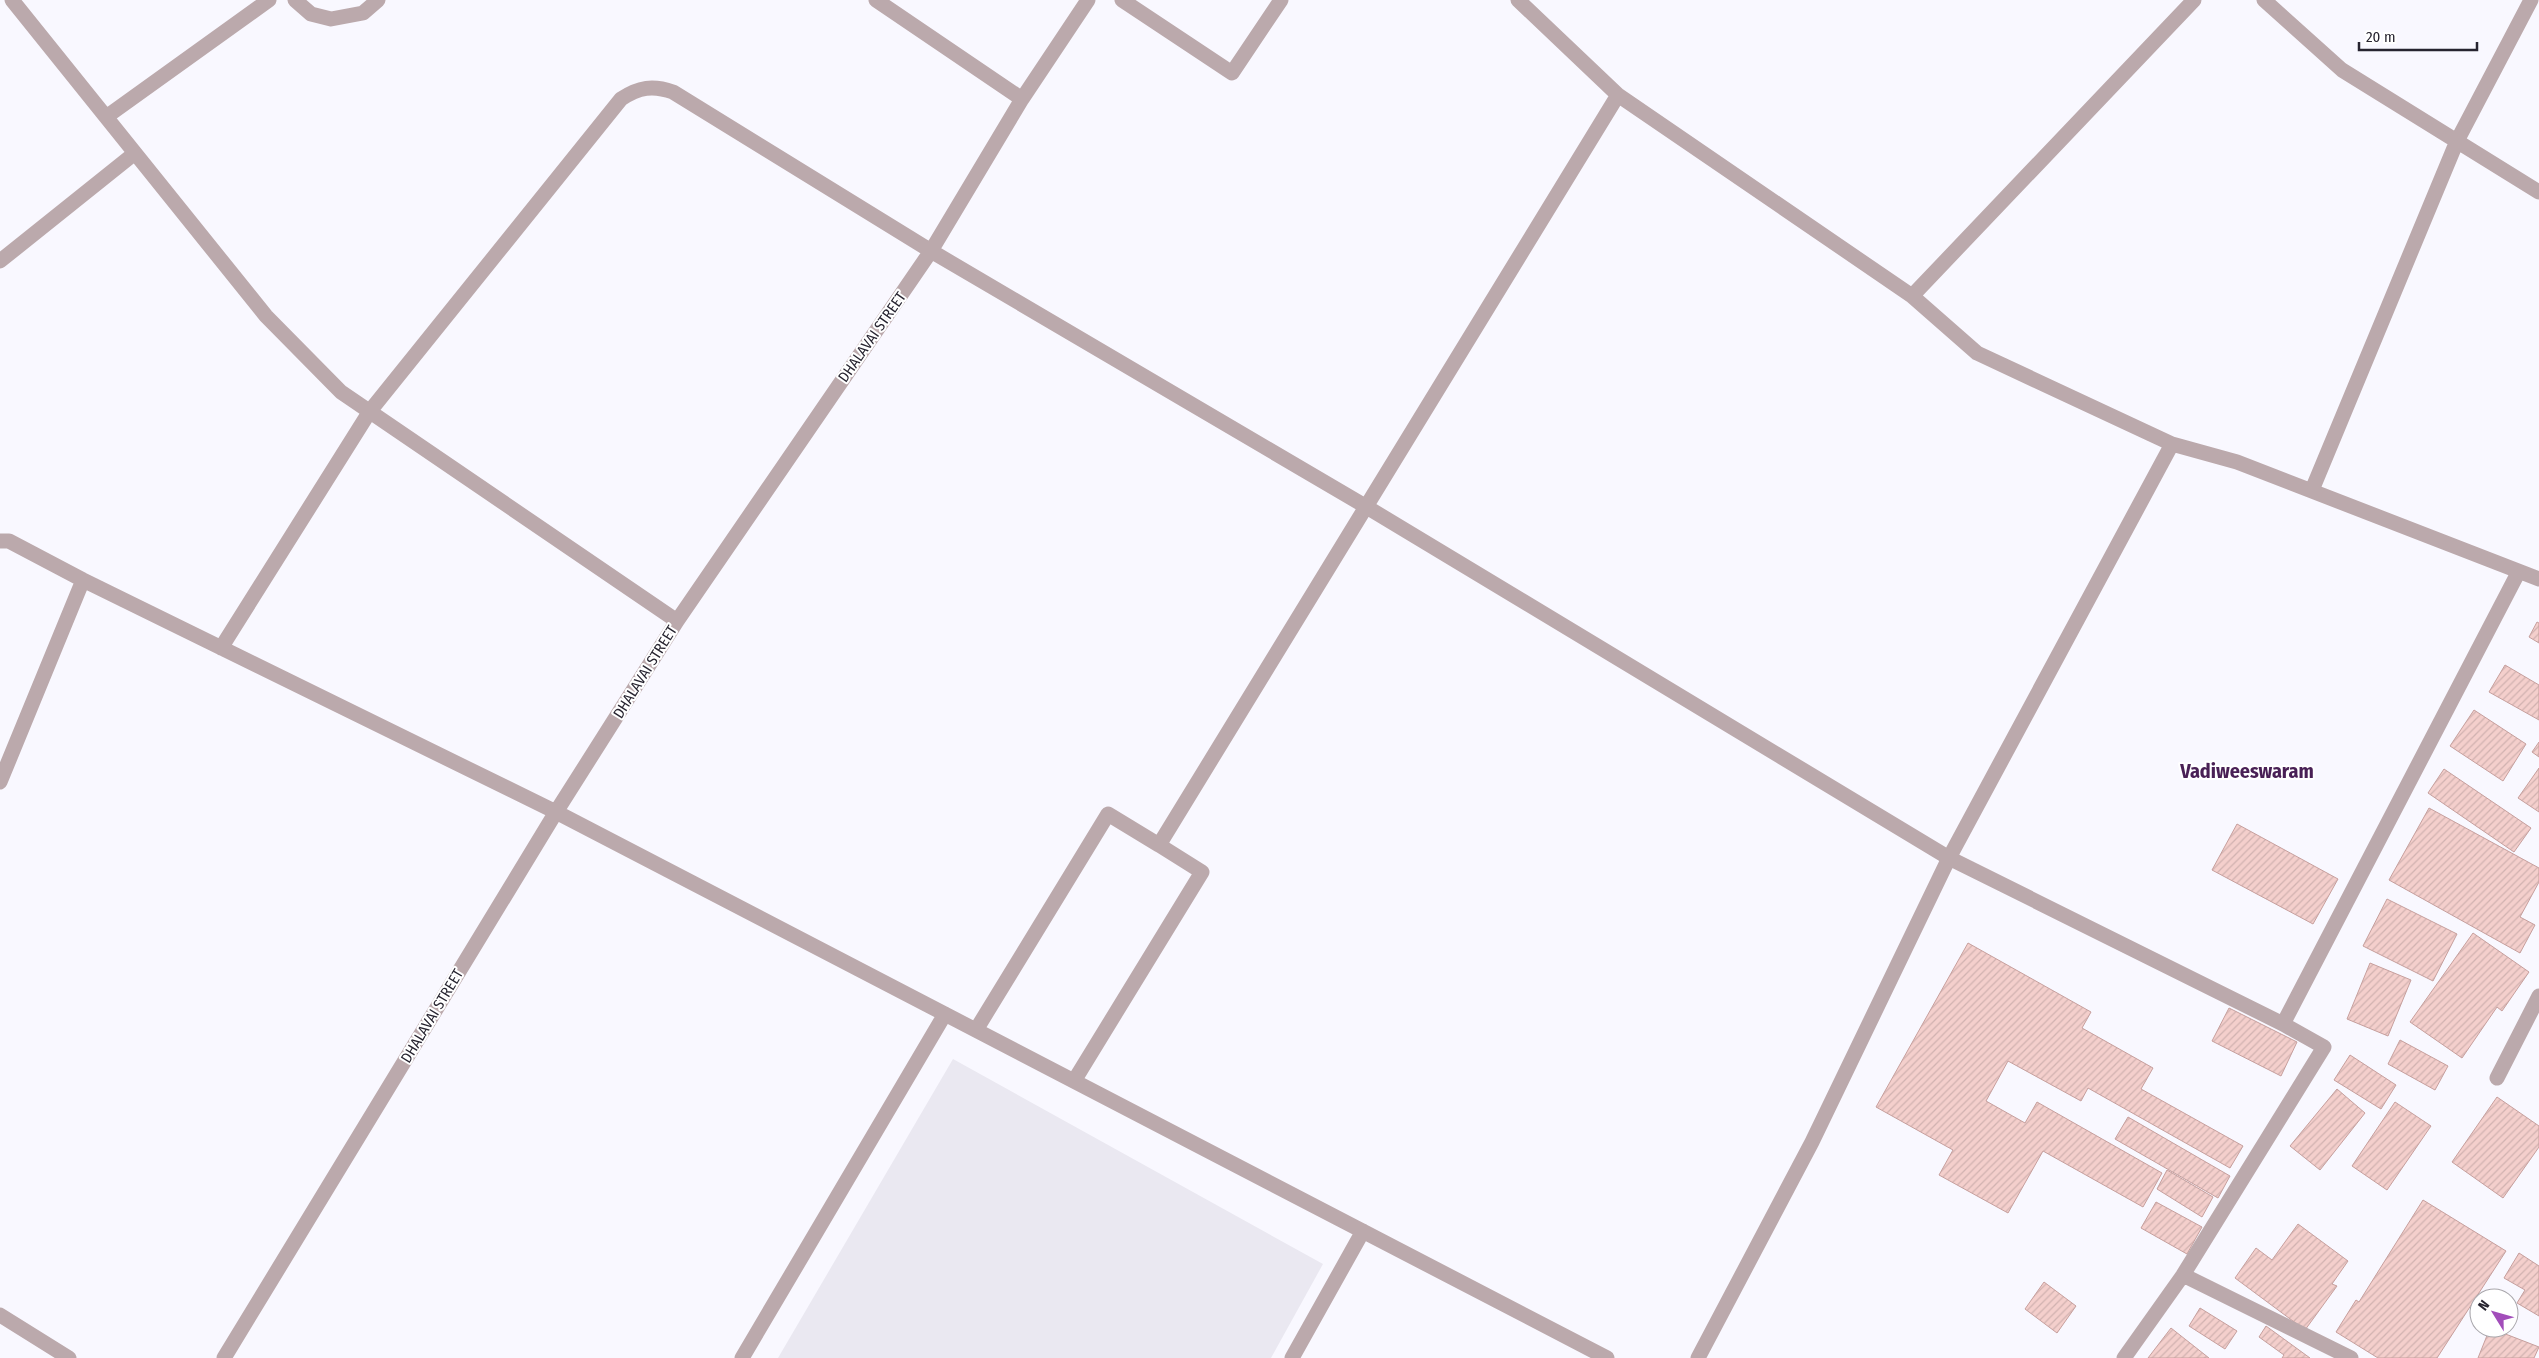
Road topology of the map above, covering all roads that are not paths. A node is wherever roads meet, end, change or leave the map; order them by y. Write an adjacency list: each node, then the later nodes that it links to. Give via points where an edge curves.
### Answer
1 (12, 0): 15 (street)
2 (269, 0): 15 (street)
3 (295, 0): 4 (street, via 311,14 331,19 363,13)
4 (378, 0)
5 (876, 0): 14 (street)
6 (1088, 0): 14 (street, DHALAVAI STREET)
7 (1122, 0): 8 (street, via 1232,73)
8 (1281, 0)
9 (1518, 0): 13 (street)
10 (2194, 0): 21 (street)
11 (2264, 0): 16 (street, via 2342,70)
12 (2530, 0): 16 (street)
13 (1618, 95): 21 (street); 25 (street)
14 (1022, 99): 19 (street, DHALAVAI STREET)
15 (106, 117): 17 (street)
16 (2457, 141): 18 (street); 24 (street)
17 (135, 153): 20 (street); 22 (street, via 266,316 341,392)
18 (2539, 192)
19 (931, 251): 22 (street, via 673,92 657,86 642,88 621,98); 25 (street); 30 (street, DHALAVAI STREET)
20 (0, 262)
21 (1912, 296): 23 (street, via 1977,353)
22 (370, 411): 30 (street); 31 (street)
23 (2172, 444): 24 (street, via 2237,462); 35 (street)
24 (2312, 490): 27 (street)
25 (1365, 506): 34 (street); 35 (street)
26 (0, 540): 29 (street, via 9,541)
27 (2518, 573): 28 (street); 38 (street)
28 (2539, 579)
29 (83, 580): 31 (street); 32 (street)
30 (677, 621): 33 (street, DHALAVAI STREET)
31 (221, 648): 33 (street)
32 (0, 782)
33 (556, 812): 37 (street); 47 (street, DHALAVAI STREET)
34 (1159, 844): 39 (street, via 1108,814); 41 (street, via 1202,872)
35 (1949, 858): 38 (street); 51 (street, via 1812,1142)
36 (2539, 996): 40 (street)
37 (945, 1014): 39 (street); 48 (street)
38 (2283, 1024): 43 (street, via 2324,1047)
39 (976, 1030): 41 (street)
40 (2497, 1078)
41 (1074, 1081): 42 (street)
42 (1363, 1231): 49 (street); 50 (street)
43 (2183, 1275): 45 (street); 52 (street)
44 (0, 1315): 46 (street)
45 (2325, 1352): 53 (street)
46 (69, 1358)
47 (224, 1358)
48 (742, 1358)
49 (1292, 1358)
50 (1607, 1358)
51 (1698, 1358)
52 (2124, 1358)
53 (2351, 1358)

